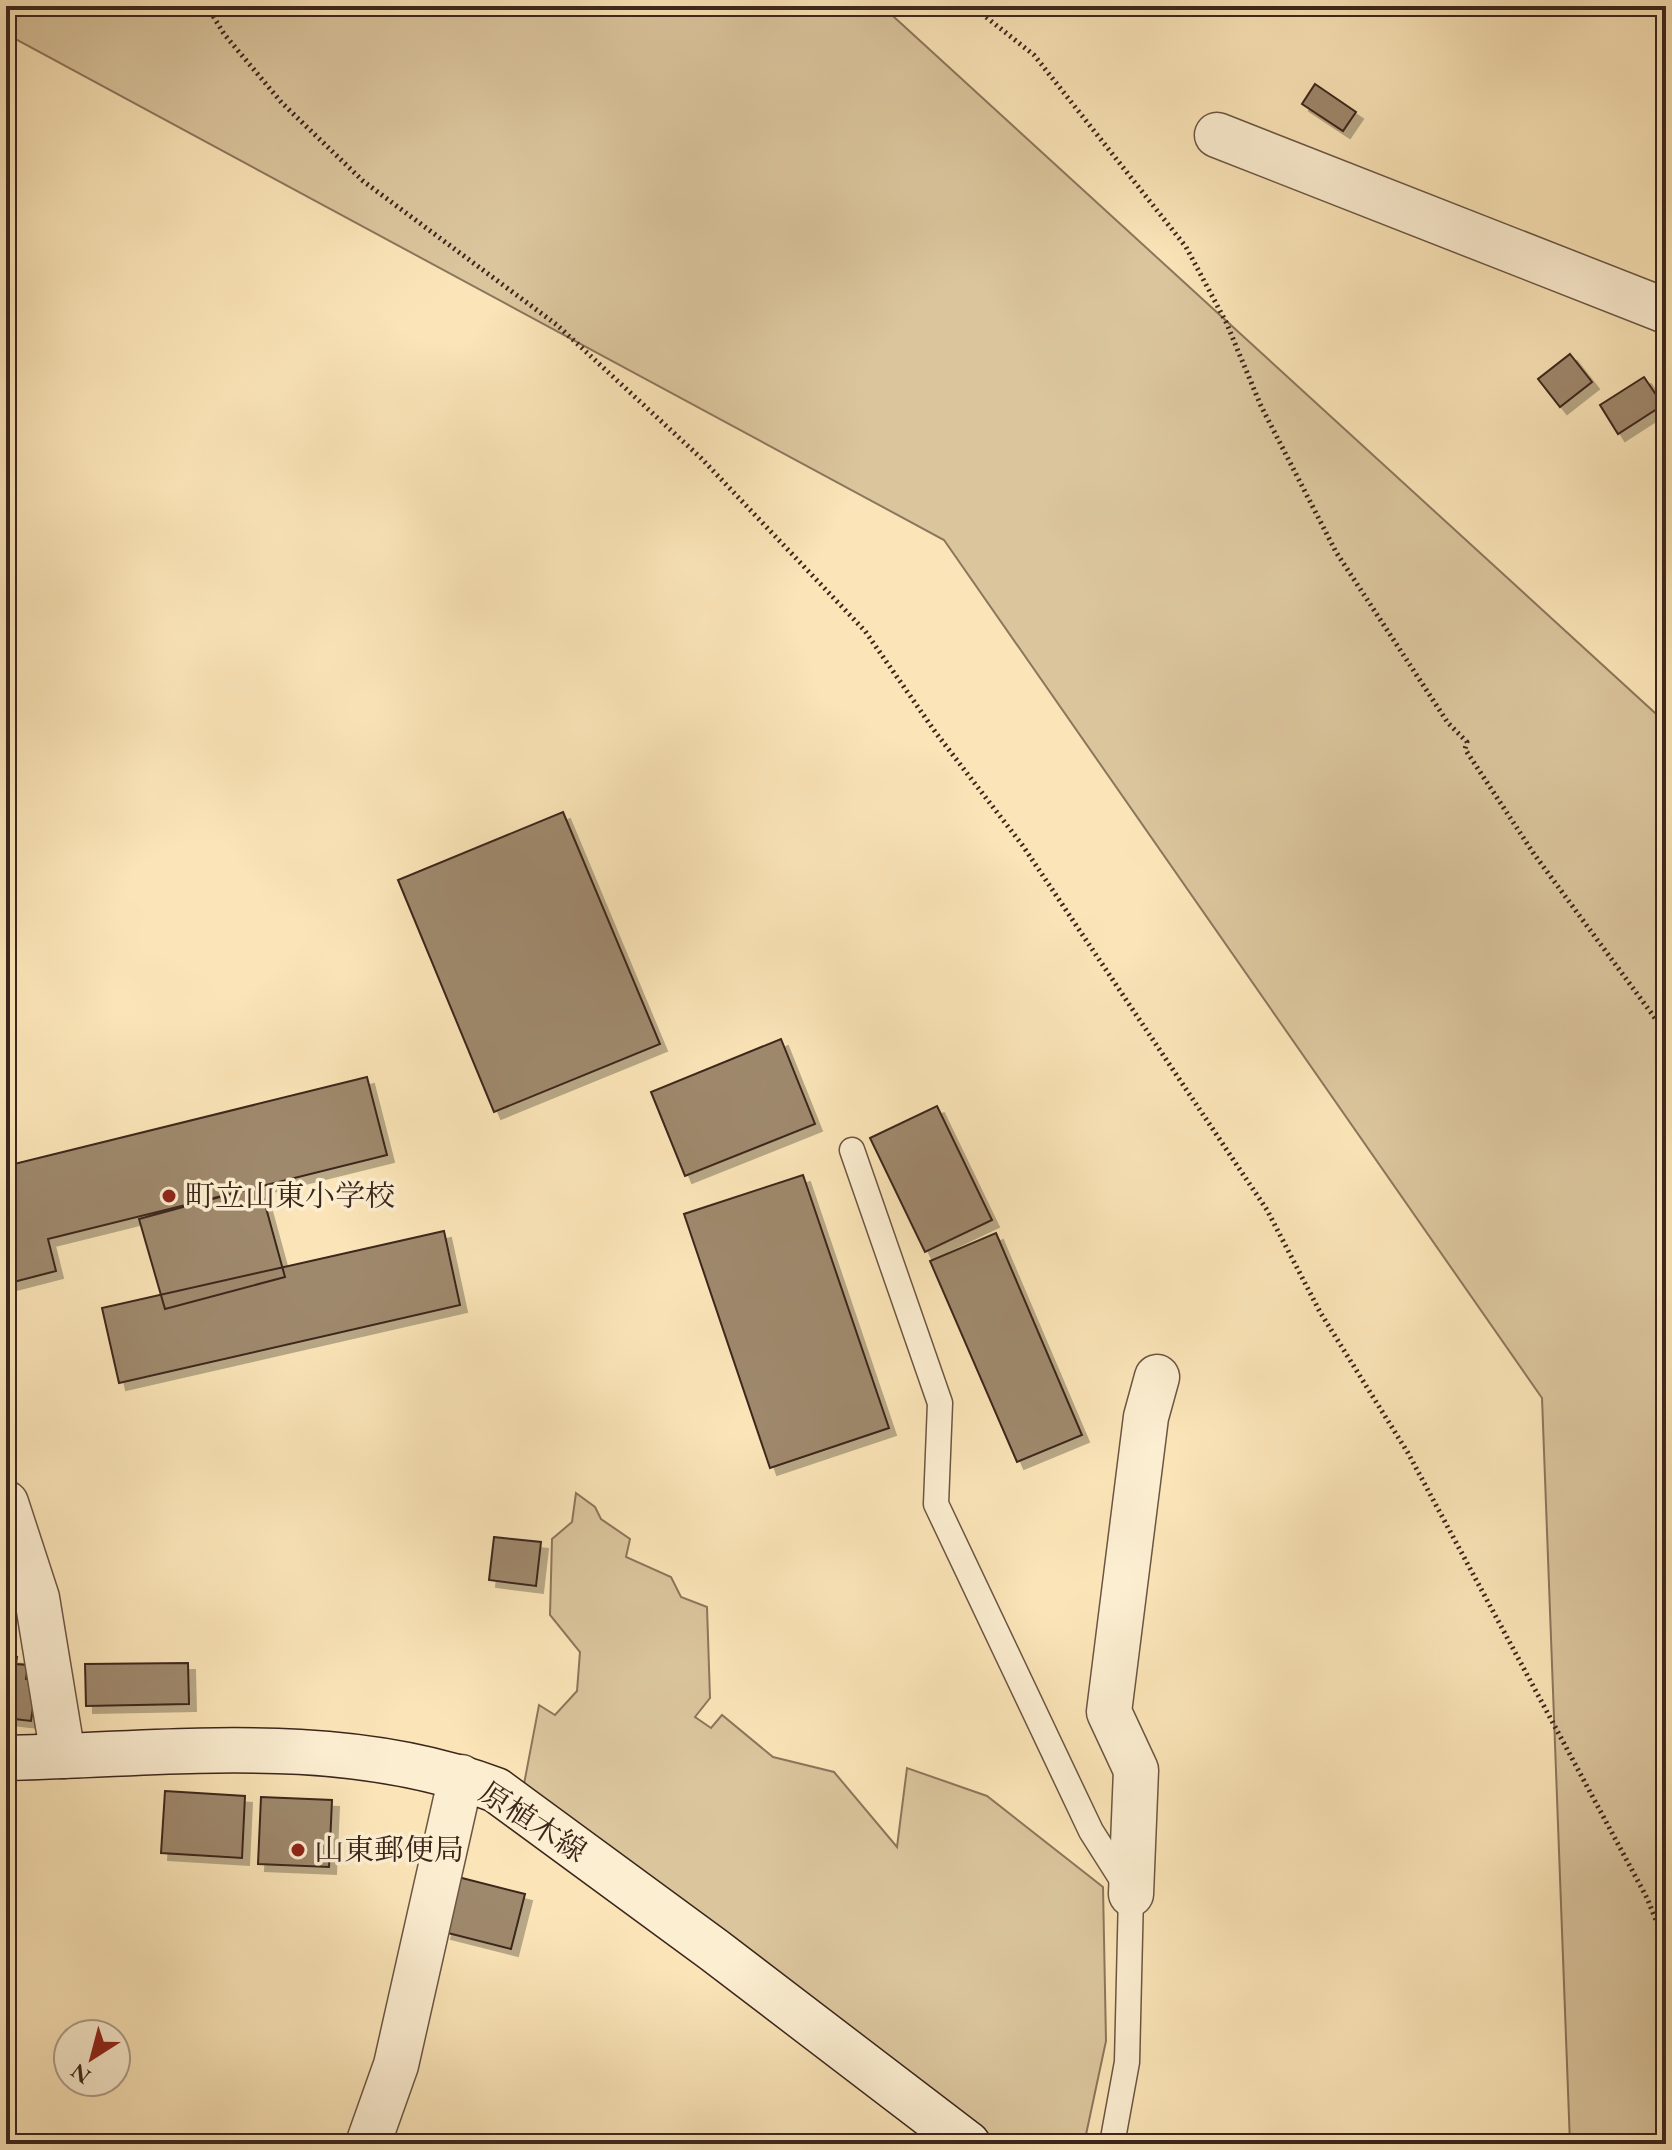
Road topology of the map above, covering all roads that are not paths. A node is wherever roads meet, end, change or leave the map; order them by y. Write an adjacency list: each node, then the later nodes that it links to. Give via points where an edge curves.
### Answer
1 (1217, 135): 2 (street)
2 (1666, 311)
3 (852, 1150): 9 (lane, via 940,1403 936,1504 1091,1831)
4 (1157, 1377): 9 (street, via 1146,1417 1109,1712 1136,1770)
5 (6, 1503): 6 (street, via 37,1598)
6 (63, 1756): 7 (street, 原植木線); 8 (street, 原植木線, via 321,1753)
7 (6, 1758)
8 (461, 1777): 10 (street, via 396,2065); 11 (street, 原植木線, via 496,1790)
9 (1131, 1894): 12 (lane, via 1127,2062)
10 (368, 2144)
11 (968, 2144)
12 (1112, 2144)

